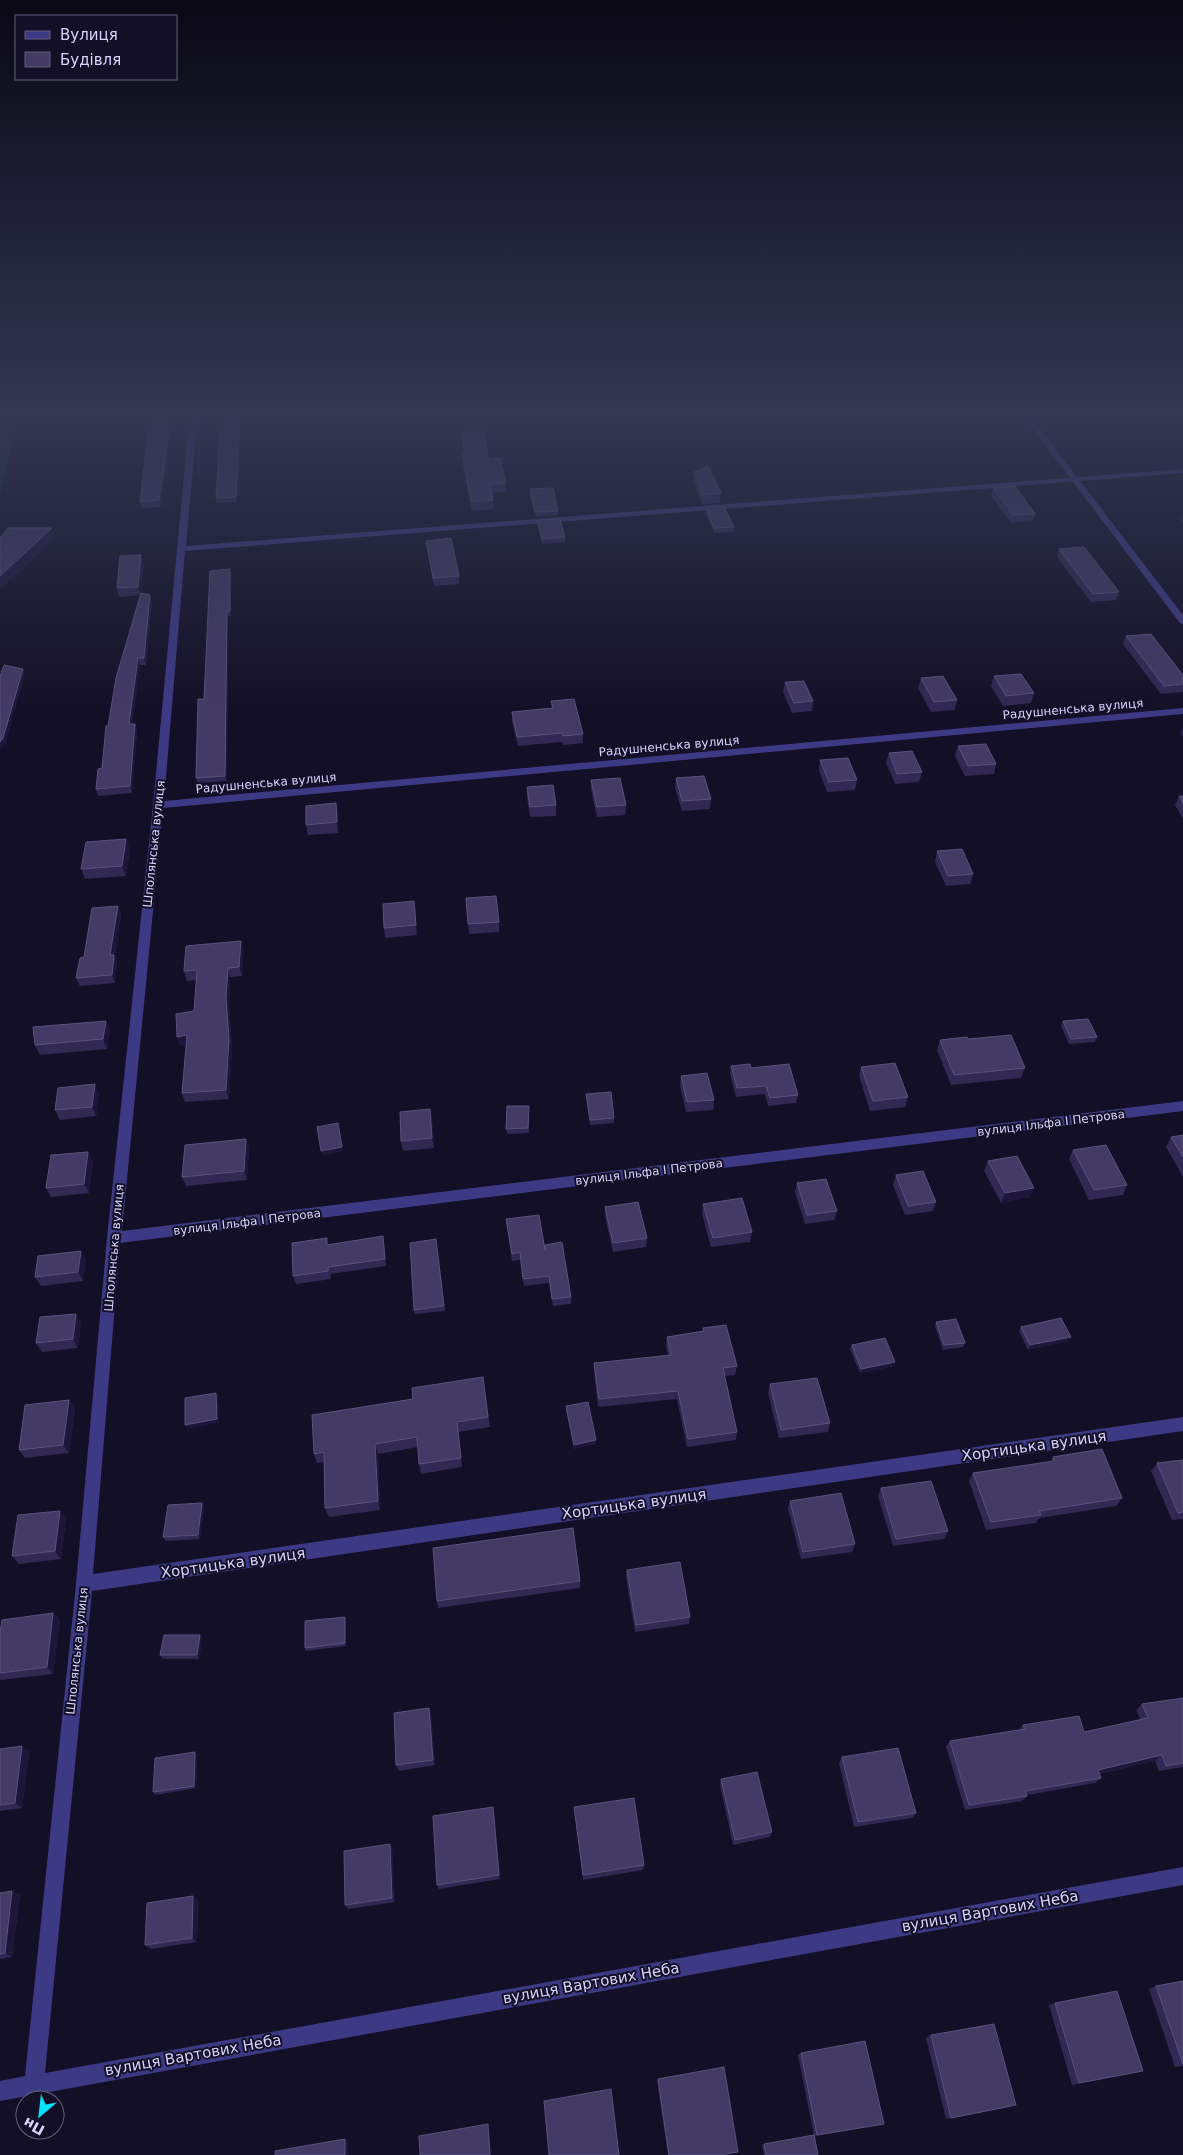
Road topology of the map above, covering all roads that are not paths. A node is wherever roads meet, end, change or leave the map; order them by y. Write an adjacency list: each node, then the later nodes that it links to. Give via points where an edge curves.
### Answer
1 (185, 513): 4 (street, Шполянська вулиця)
2 (646, 513): 4 (street)
3 (1100, 513): 5 (street)
4 (182, 549): 7 (street, Шполянська вулиця)
5 (1183, 621)
6 (1183, 711): 7 (street, Радушненська вулиця)
7 (158, 805): 9 (street, Шполянська вулиця)
8 (1183, 1106): 9 (street, вулиця Ільфа І Петрова)
9 (114, 1238): 11 (street, Шполянська вулиця)
10 (1183, 1424): 11 (street, Хортицька вулиця)
11 (84, 1584): 13 (street, Шполянська вулиця)
12 (1183, 1876): 13 (street, вулиця Вартових Неба)
13 (34, 2083): 14 (street, вулиця Вартових Неба)
14 (0, 2091)

